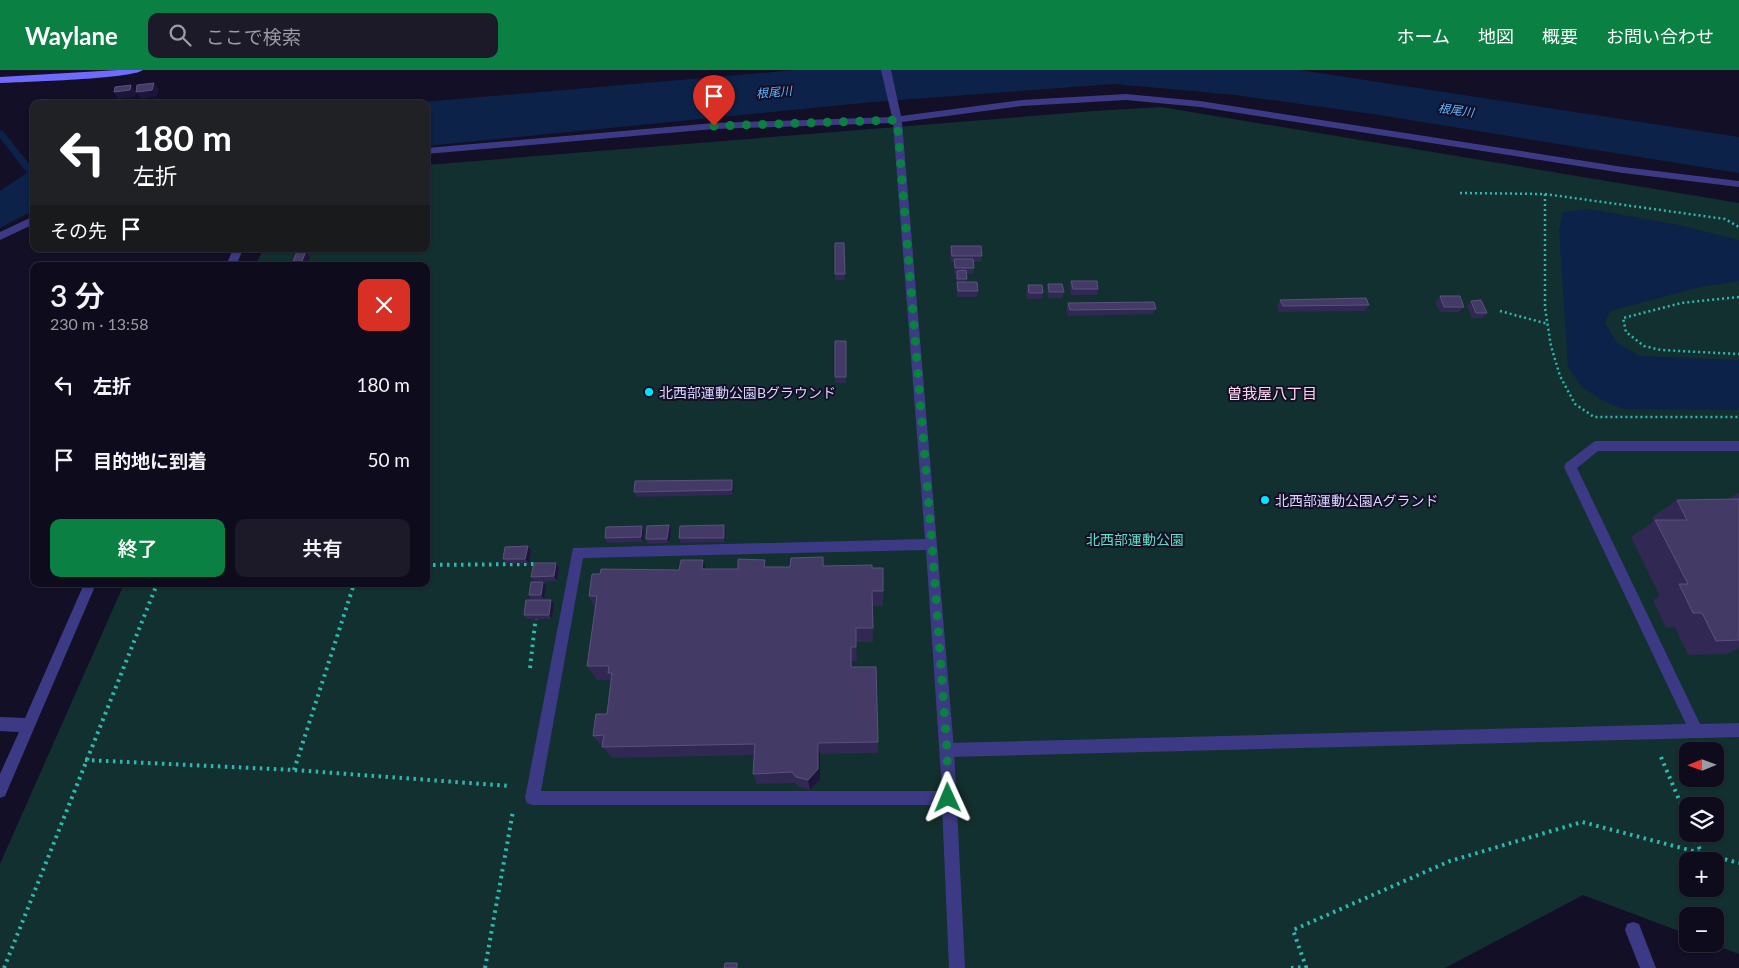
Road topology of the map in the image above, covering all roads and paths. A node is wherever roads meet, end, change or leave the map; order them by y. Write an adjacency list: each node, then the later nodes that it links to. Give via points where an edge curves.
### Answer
1 (138, 70): 3 (main road, via 92,76)
2 (886, 70): 4 (street)
3 (0, 80)
4 (897, 120): 5 (street, via 714,126); 6 (street, via 1022,103 1126,97 1200,104 1613,169); 18 (street)
5 (430, 152)
6 (1739, 184)
7 (1460, 193): 8 (path)
8 (1545, 194): 10 (path, via 1725,219); 14 (path, via 1545,308)
9 (30, 222): 11 (street)
10 (1739, 227)
11 (0, 236)
12 (1739, 297): 15 (path, via 1645,310 1623,318 1626,332 1644,346 1661,350)
13 (1500, 311): 14 (path)
14 (1548, 324): 16 (path, via 1560,376 1575,404 1594,417)
15 (1739, 354)
16 (1739, 417)
17 (1739, 446): 27 (street, via 1595,446 1570,467)
18 (932, 544): 29 (street); 34 (street, via 578,552 532,798)
19 (541, 564): 20 (path)
20 (430, 566)
21 (89, 587): 25 (street)
22 (156, 587): 30 (path)
23 (353, 587): 31 (path)
24 (0, 724): 25 (street)
25 (28, 725): 33 (street)
26 (1739, 730): 27 (street)
27 (1696, 731): 28 (street)
28 (1650, 732): 29 (street); 35 (path)
29 (947, 750): 34 (street)
30 (85, 760): 31 (path); 40 (path)
31 (294, 770): 32 (path)
32 (518, 786)
33 (0, 791)
34 (948, 798): 41 (street)
35 (1679, 800)
36 (1697, 852): 42 (path, via 1582,822 1450,861 1293,930 1306,967)
37 (1724, 859): 38 (path)
38 (1739, 863)
39 (1633, 930): 43 (street)
40 (4, 968)
41 (957, 968)
42 (1291, 968)
43 (1648, 968)

